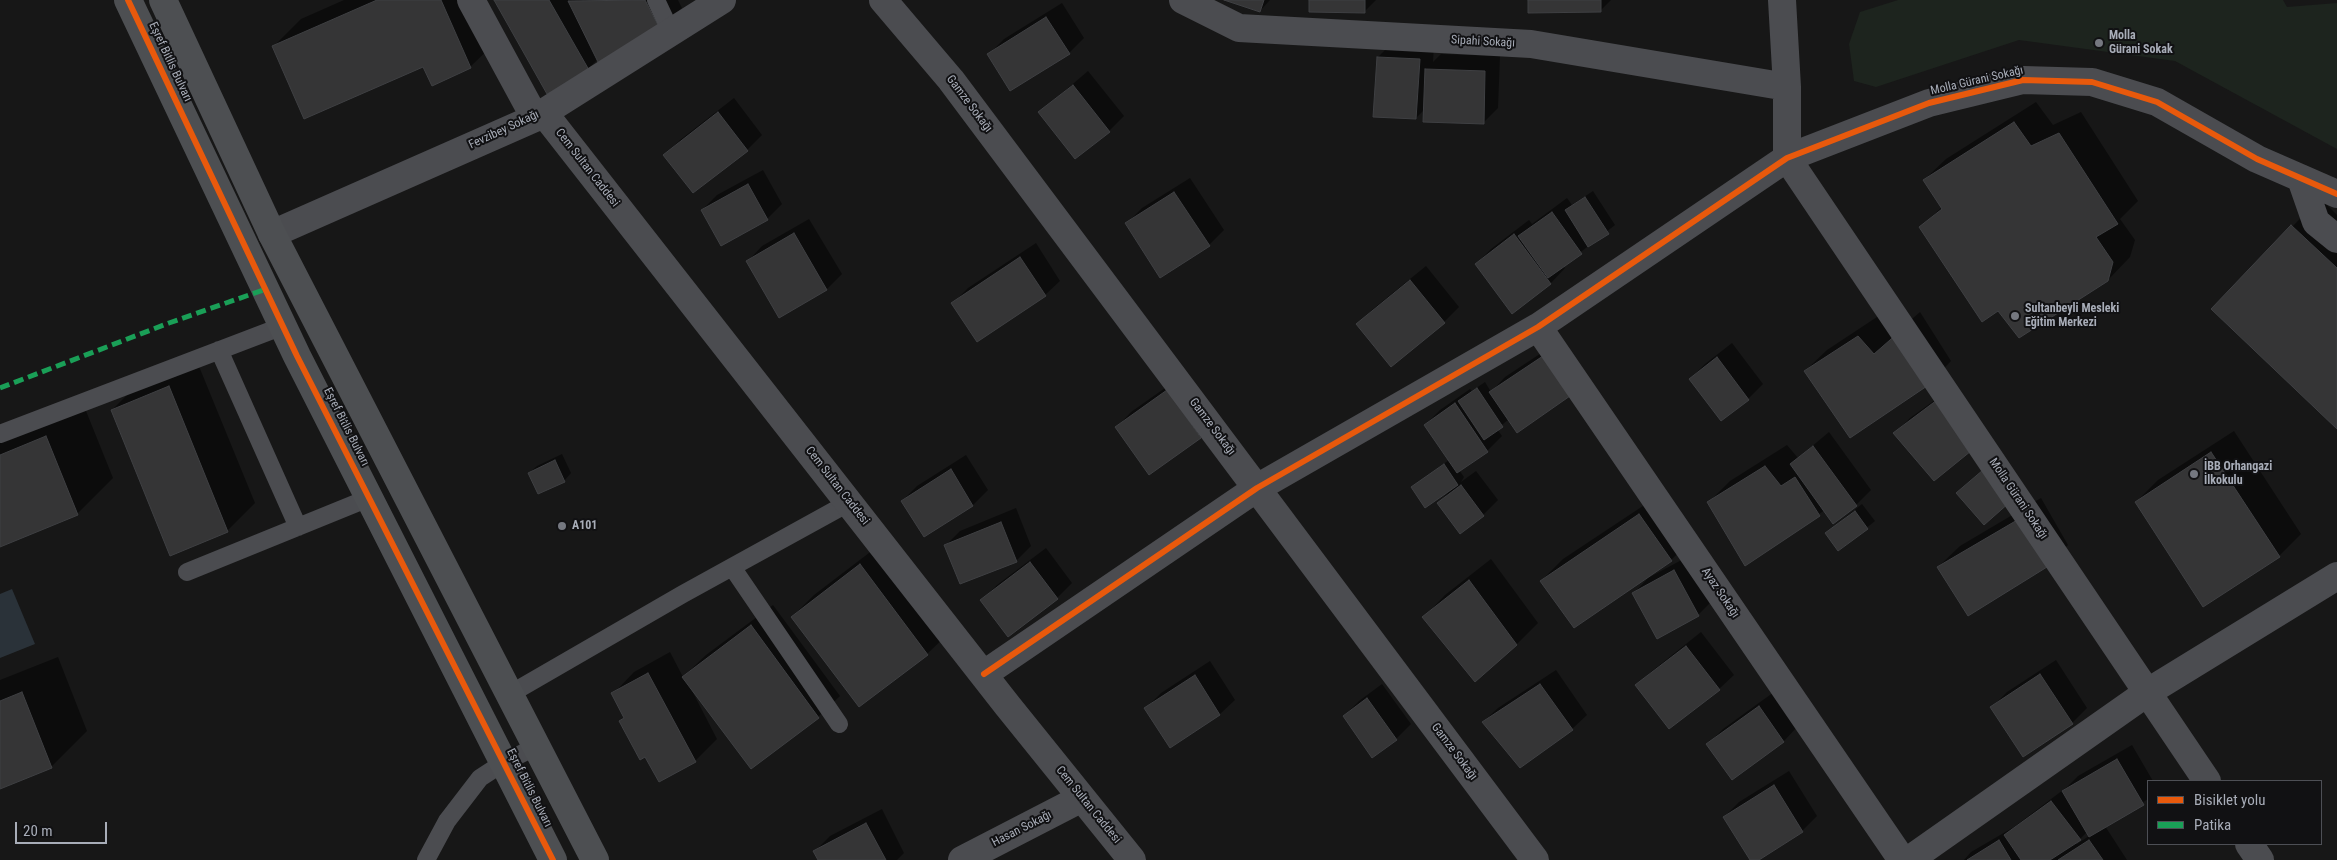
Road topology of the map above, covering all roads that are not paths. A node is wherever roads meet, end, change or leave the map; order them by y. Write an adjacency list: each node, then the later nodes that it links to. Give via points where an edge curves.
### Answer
1 (128, 0): 17 (main road, Eşref Bitlis Bulvarı)
2 (163, 0): 15 (main road, Eşref Bitlis Bulvarı)
3 (471, 0): 11 (street, Cem Sultan Caddesi)
4 (656, 0): 9 (lane)
5 (722, 0): 9 (street, Fevzibey Sokağı)
6 (883, 0): 21 (street, Gamze Sokağı, via 951,80)
7 (1183, 0): 10 (street, Sipahi Sokağı, via 1240,28 1531,44)
8 (1782, 0): 10 (street)
9 (671, 32): 11 (street, Fevzibey Sokağı)
10 (1787, 87): 12 (street)
11 (539, 115): 15 (street, Fevzibey Sokağı); 23 (street, Cem Sultan Caddesi)
12 (1787, 158): 13 (street, Molla Gürani Sokağı, via 1939,101 2023,80 2092,82 2157,102 2257,159); 18 (street); 29 (street, Molla Gürani Sokağı)
13 (2301, 178): 14 (street, Molla Gürani Sokağı); 16 (street, via 2316,222)
14 (2337, 194)
15 (272, 234): 30 (main road, Eşref Bitlis Bulvarı)
16 (2337, 239)
17 (283, 326): 19 (lane); 22 (main road, Eşref Bitlis Bulvarı)
18 (1538, 327): 21 (street); 43 (street, Ayaz Sokağı)
19 (219, 350): 20 (lane); 24 (lane)
20 (0, 434)
21 (1258, 488): 28 (street); 42 (street, Gamze Sokağı)
22 (369, 498): 24 (lane); 33 (main road, Eşref Bitlis Bulvarı)
23 (850, 502): 25 (lane); 28 (street, Cem Sultan Caddesi)
24 (298, 527): 26 (lane)
25 (732, 567): 30 (lane); 31 (lane)
26 (187, 572)
27 (2337, 576): 29 (street)
28 (984, 674): 35 (street, Cem Sultan Caddesi)
29 (2148, 692): 34 (street, Molla Gürani Sokağı); 44 (street)
30 (510, 694): 32 (main road, Eşref Bitlis Bulvarı)
31 (839, 724)
32 (537, 746): 33 (lane); 39 (main road, Eşref Bitlis Bulvarı)
33 (503, 762): 37 (lane, via 480,778 447,821); 38 (main road, Eşref Bitlis Bulvarı)
34 (2206, 780)
35 (1082, 798): 40 (street, Hasan Sokağı); 41 (street, Cem Sultan Caddesi)
36 (2251, 845): 45 (street)
37 (426, 860)
38 (552, 860)
39 (595, 860)
40 (962, 860)
41 (1132, 860)
42 (1535, 860)
43 (1902, 860)
44 (1909, 860)
45 (2260, 860)

